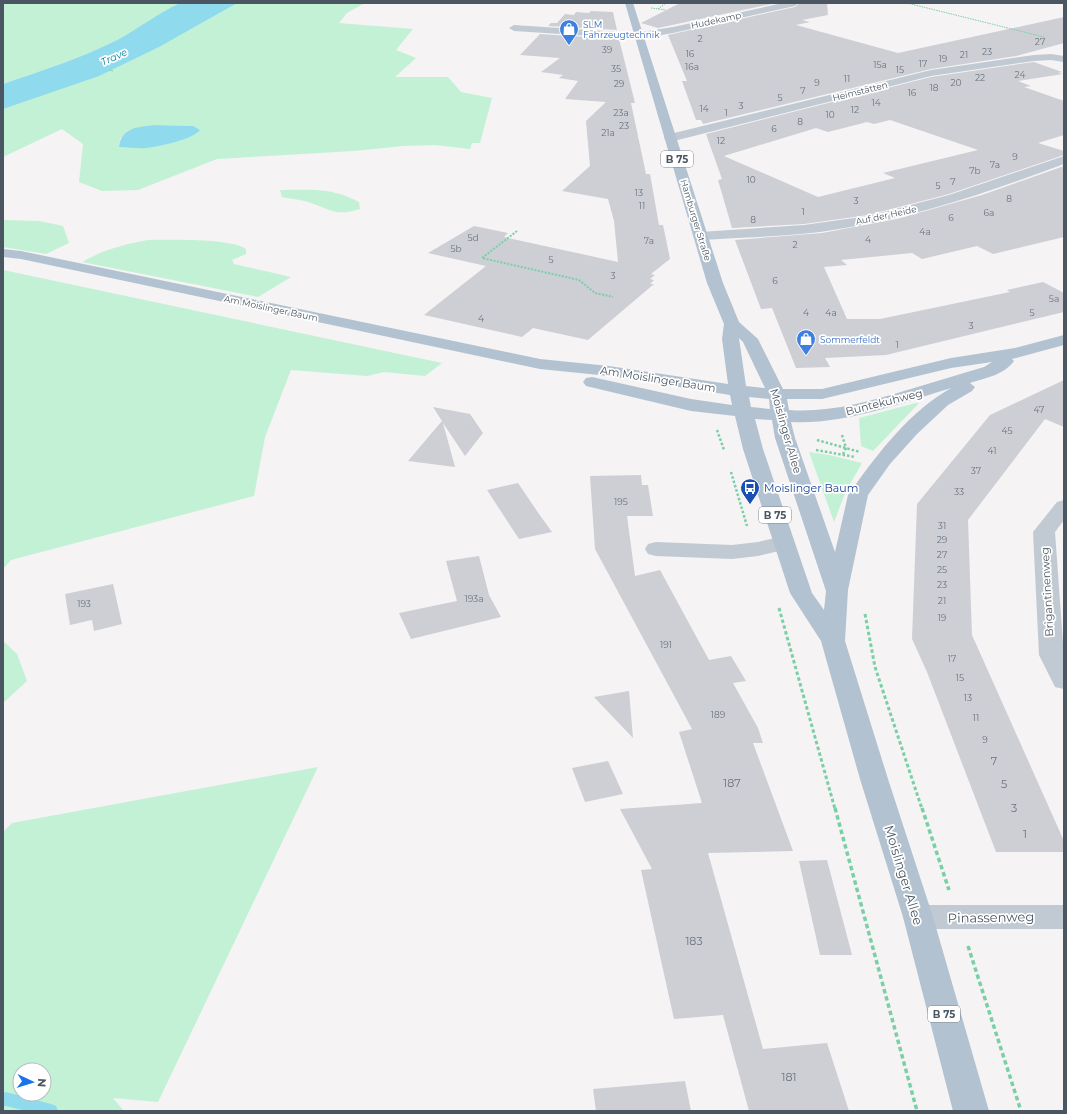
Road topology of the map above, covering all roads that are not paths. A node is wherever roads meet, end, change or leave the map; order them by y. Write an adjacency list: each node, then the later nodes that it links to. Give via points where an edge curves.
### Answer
1 (630, 3): 4 (main road, Hamburger Straße / B 75)
2 (795, 3): 4 (street, Hudekamp)
3 (514, 28): 4 (street, Hudekamp)
4 (638, 35): 6 (main road, Hamburger Straße / B 75)
5 (1064, 59): 6 (street, Heimstätten, via 1051,57 931,73)
6 (670, 138): 8 (main road, Hamburger Straße / B 75)
7 (1064, 160): 8 (street, Auf der Heide, via 990,187 910,211 840,225)
8 (700, 236): 10 (main road, Hamburger Straße / B 75)
9 (3, 253): 13 (main road, Am Moislinger Baum)
10 (732, 324): 15 (main road, Hamburger Straße / B 75, via 730,339); 16 (main road, Moislinger Allee / B 75, via 750,339)
11 (1064, 340): 12 (main road, Buntekuhweg)
12 (1016, 353): 14 (main road, Buntekuhweg); 16 (main road, Buntekuhweg, via 952,363 822,394)
13 (540, 364): 15 (main road, Am Moislinger Baum, via 609,371); 17 (main road, Am Moislinger Baum, via 572,376 691,405)
14 (990, 371): 18 (main road, Buntekuhweg, via 834,414); 23 (main road, via 942,401 910,430 883,460 858,496)
15 (738, 391): 16 (main road, Am Moislinger Baum); 17 (main road, Hamburger Straße / B 75)
16 (777, 394): 18 (main road, Moislinger Allee / B 75)
17 (744, 412): 18 (main road, Buntekuhweg); 19 (main road, Hamburger Straße / B 75)
18 (781, 416): 23 (main road, Moislinger Allee / B 75, via 785,438)
19 (750, 437): 21 (main road, Moislinger Allee / B 75)
20 (1064, 506): 25 (street, Brigantinenweg, via 1044,532 1051,655)
21 (784, 543): 22 (street, via 732,552); 24 (main road, Moislinger Allee / B 75, via 801,593)
22 (656, 549)
23 (837, 591): 24 (main road, Moislinger Allee / B 75)
24 (833, 641): 27 (main road, Moislinger Allee / B 75)
25 (1064, 681)
26 (1064, 916): 27 (street, Pinassenweg)
27 (918, 917): 28 (main road, Moislinger Allee / B 75)
28 (971, 1111)

